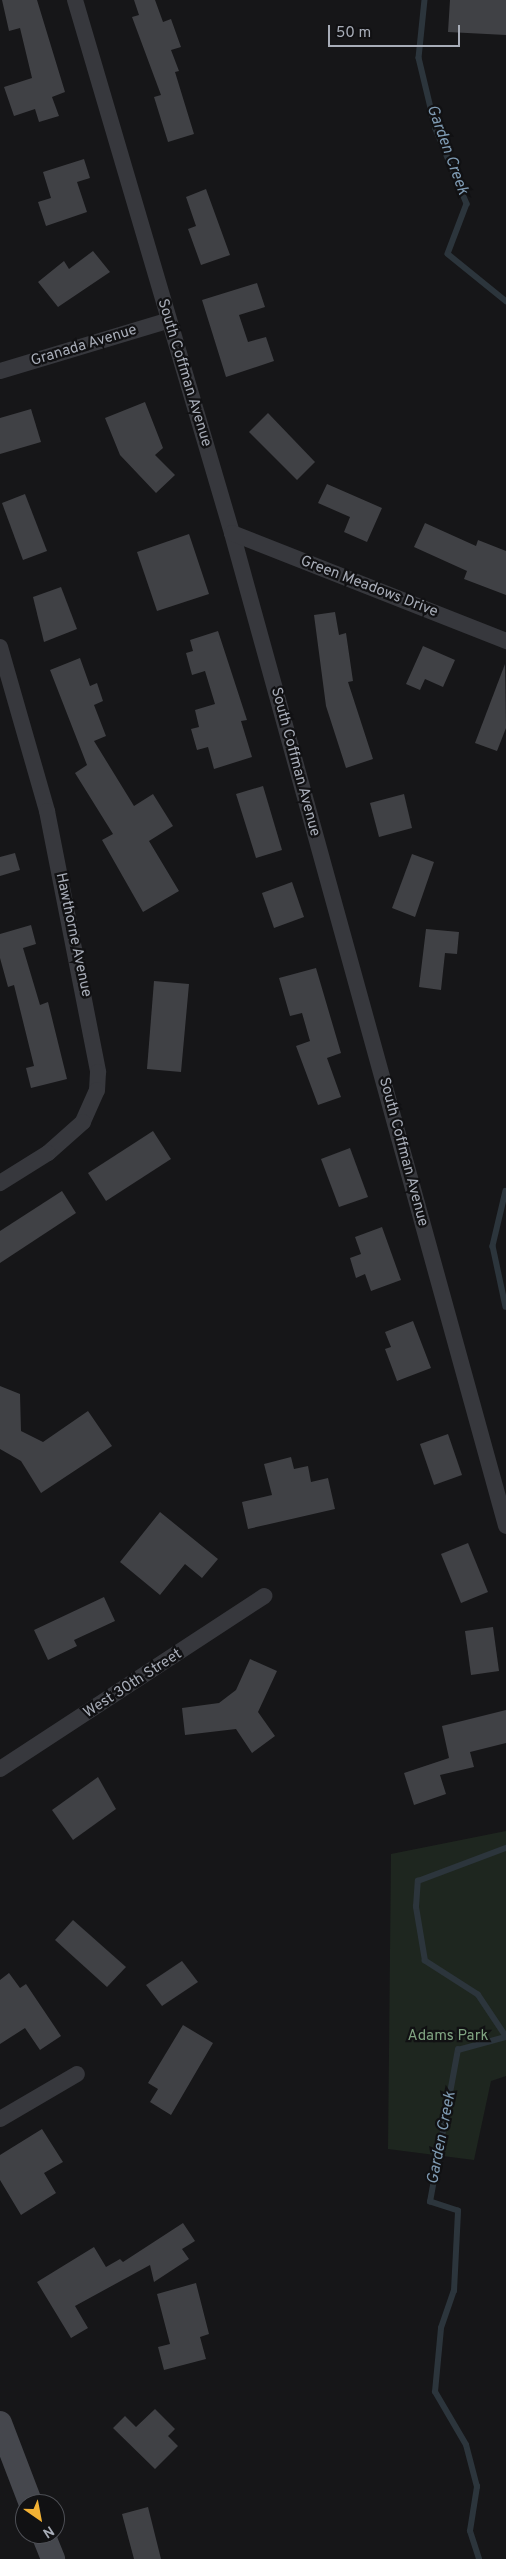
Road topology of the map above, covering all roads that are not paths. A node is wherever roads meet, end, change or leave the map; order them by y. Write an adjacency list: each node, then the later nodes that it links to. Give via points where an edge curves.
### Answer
1 (75, 0): 2 (street, South Coffman Avenue)
2 (167, 321): 3 (street, Granada Avenue); 4 (street, South Coffman Avenue)
3 (0, 371)
4 (232, 533): 5 (street, Green Meadows Drive); 8 (street, South Coffman Avenue)
5 (506, 641)
6 (0, 647): 7 (street, Hawthorne Avenue, via 47,811 98,1072 97,1090 84,1122 48,1153)
7 (0, 1184)
8 (506, 1526)
9 (264, 1596): 10 (street, West 30th Street)
10 (0, 1769)
11 (77, 2074): 12 (street)
12 (0, 2119)
13 (0, 2423): 14 (main road)
14 (27, 2494)
15 (47, 2544): 16 (main road)
16 (52, 2559)

